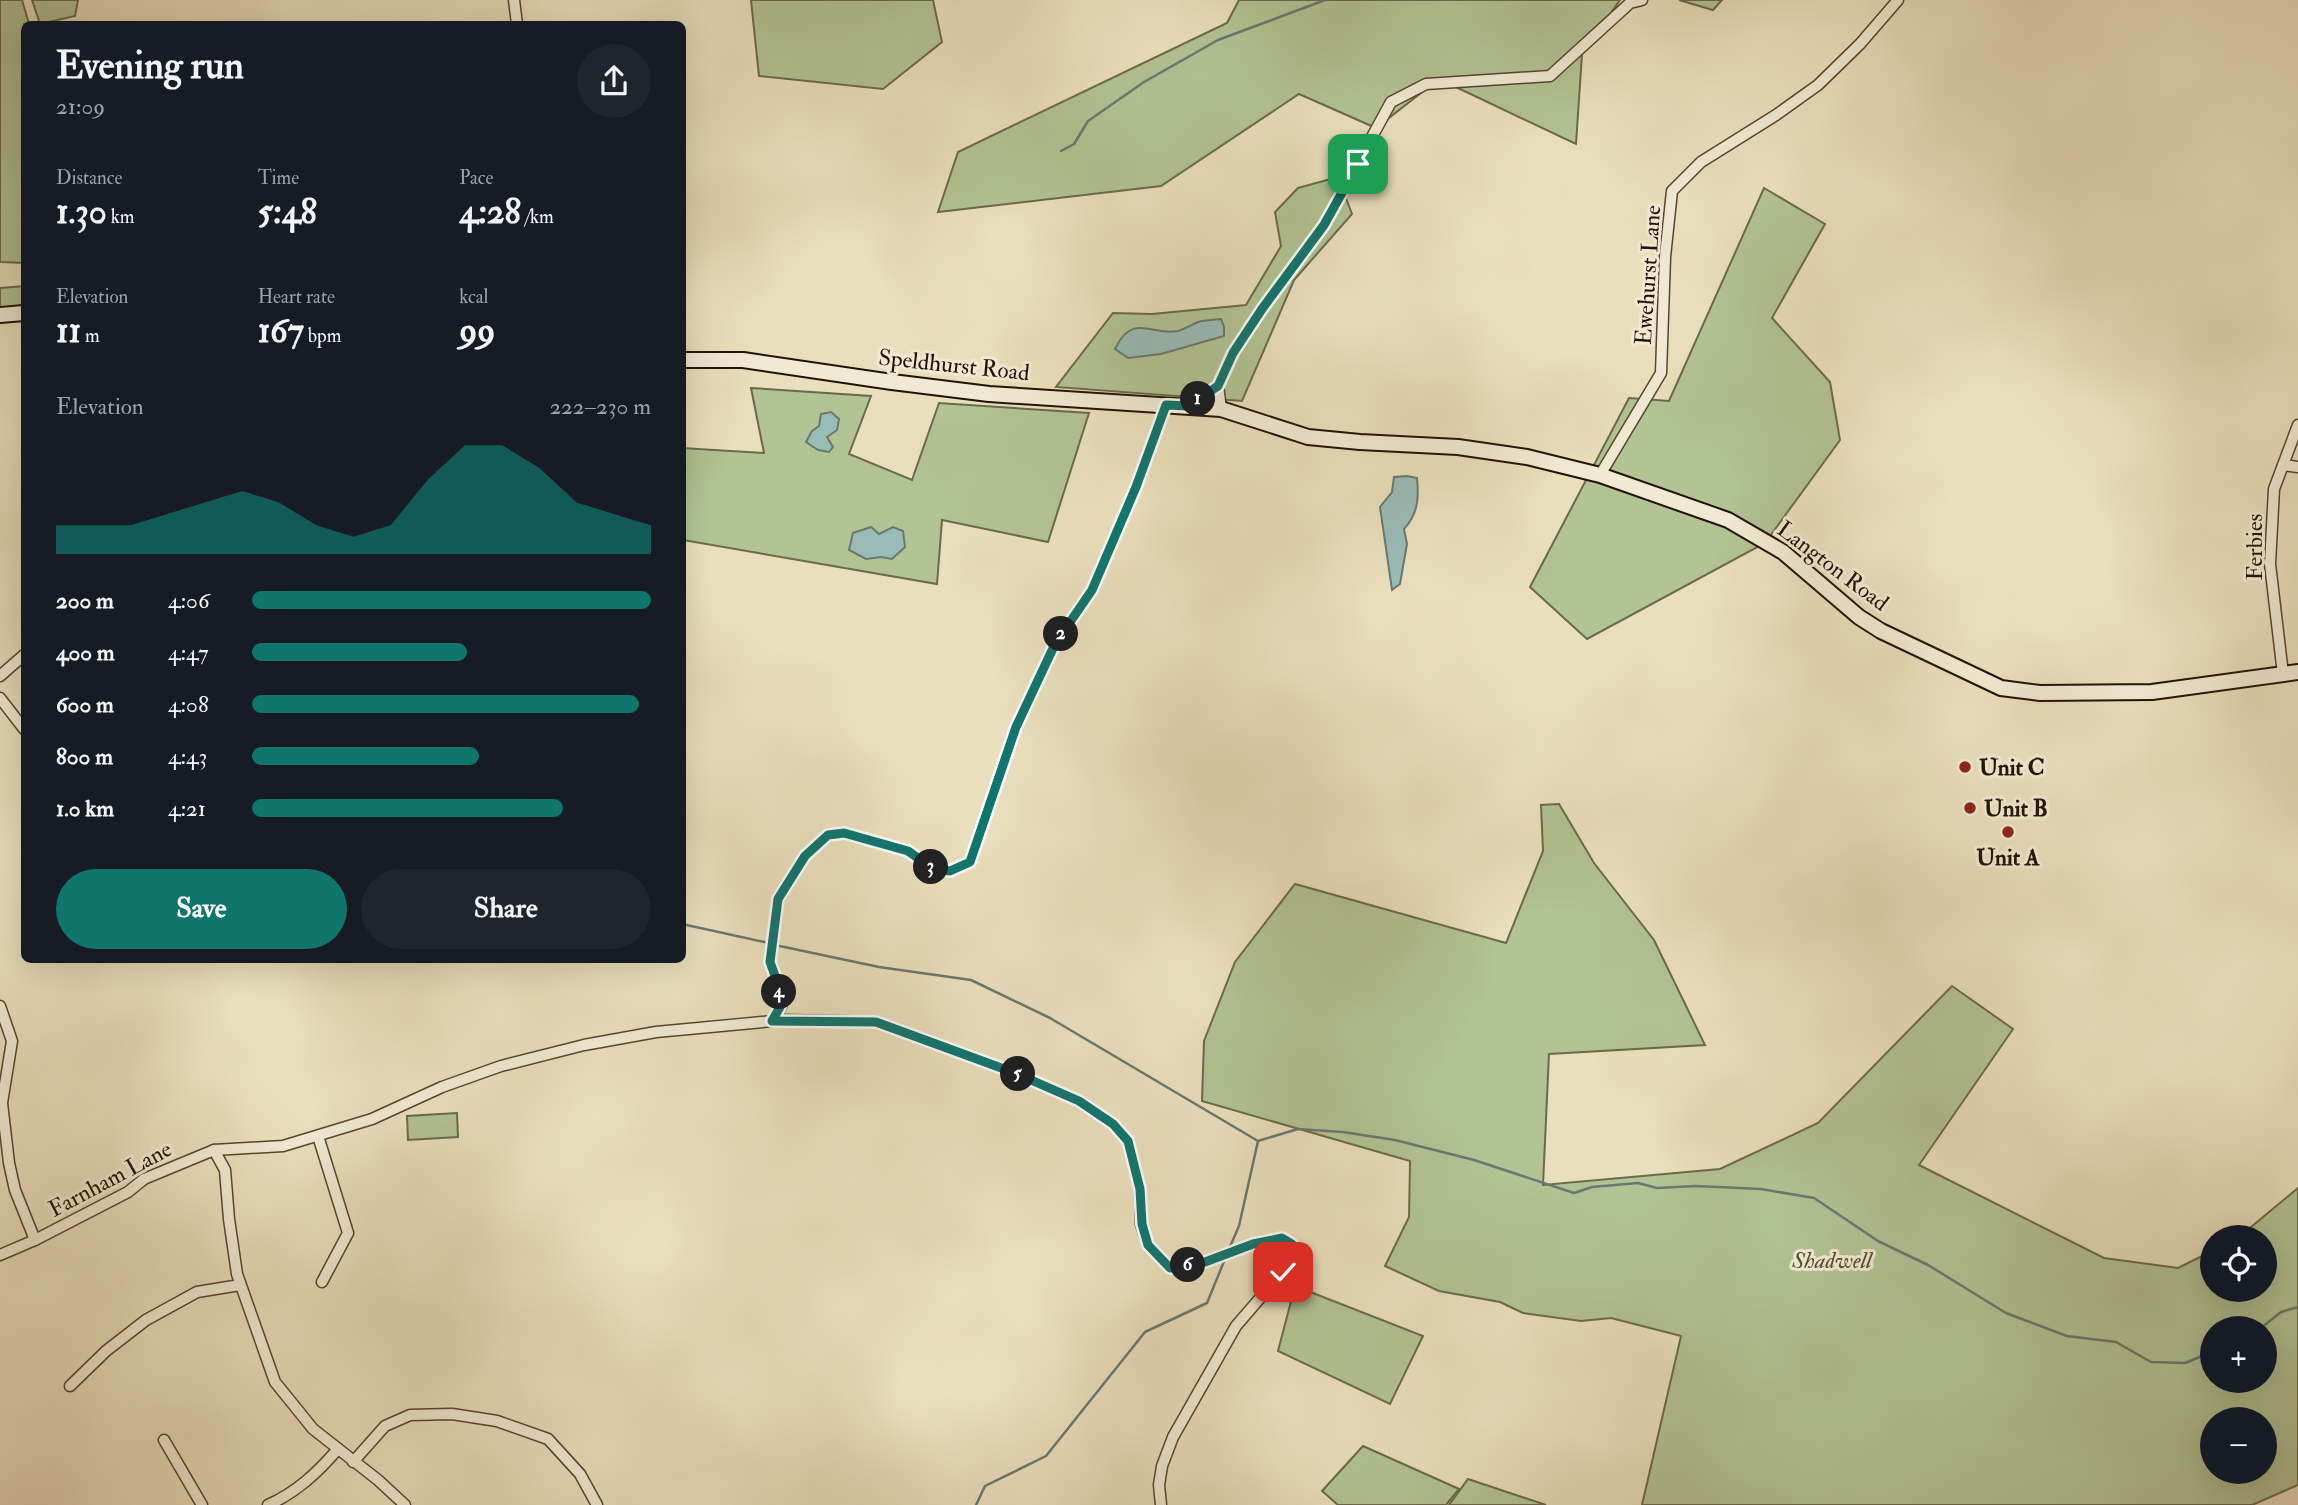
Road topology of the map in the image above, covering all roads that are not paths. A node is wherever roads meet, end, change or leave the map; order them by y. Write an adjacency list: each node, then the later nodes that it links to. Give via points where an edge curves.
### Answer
1 (513, 0): 4 (street)
2 (1642, 0): 8 (street, via 1630,3 1550,76 1426,84 1391,102 1324,225 1233,353)
3 (1898, 0): 15 (street, Ewehurst Lane, via 1818,85 1701,162 1672,191 1661,373)
4 (516, 21)
5 (21, 313): 6 (street)
6 (0, 315)
7 (686, 359): 9 (street, Speldhurst Road, via 743,360 989,394)
8 (1218, 386): 10 (street); 11 (street)
9 (1166, 405): 10 (street, Speldhurst Road); 23 (street, via 1092,590 1055,644 1016,727 970,862 950,871 932,868 908,851 844,833 828,835 805,856 778,899 770,962 780,1007)
10 (1188, 406): 11 (street, Speldhurst Road)
11 (1221, 409): 15 (street, Langton Road, via 1308,437 1505,453)
12 (2298, 425): 13 (street, Ferbies)
13 (2283, 465): 14 (street); 18 (street, Ferbies, via 2274,489 2270,564)
14 (2298, 467)
15 (1600, 475): 18 (street, Langton Road, via 1728,520 1783,552 1881,631 2001,688 2040,694 2152,692)
16 (21, 658): 19 (street)
17 (2298, 672): 18 (street, Langton Road)
18 (2283, 674)
19 (0, 676)
20 (0, 698): 21 (street)
21 (21, 725)
22 (0, 1006): 24 (street, via 12,1041)
23 (772, 1021): 25 (street, Farnham Lane, via 656,1032 501,1066); 40 (street, Farnham Lane, via 876,1022 1079,1101 1113,1124 1128,1141 1148,1245 1170,1268 1282,1238 1292,1244 1298,1254 1236,1326 1172,1437 1162,1466)
24 (5, 1055): 27 (street)
25 (318, 1136): 26 (street, Farnham Lane, via 284,1146); 30 (street, via 348,1233)
26 (214, 1150): 28 (street, Farnham Lane, via 144,1179 128,1192); 31 (street, via 226,1170)
27 (4, 1164): 28 (street)
28 (35, 1240): 29 (street, Farnham Lane)
29 (0, 1255)
30 (322, 1282)
31 (240, 1285): 32 (street, via 197,1292 146,1320); 34 (street, via 275,1382 313,1429)
32 (70, 1386)
33 (164, 1440): 36 (street)
34 (338, 1449): 35 (street); 37 (street, via 307,1482)
35 (353, 1462): 38 (street); 39 (street, via 385,1426 410,1415 497,1420 548,1439 580,1474)
36 (202, 1505)
37 (268, 1505)
38 (405, 1505)
39 (597, 1505)
40 (1161, 1505)

